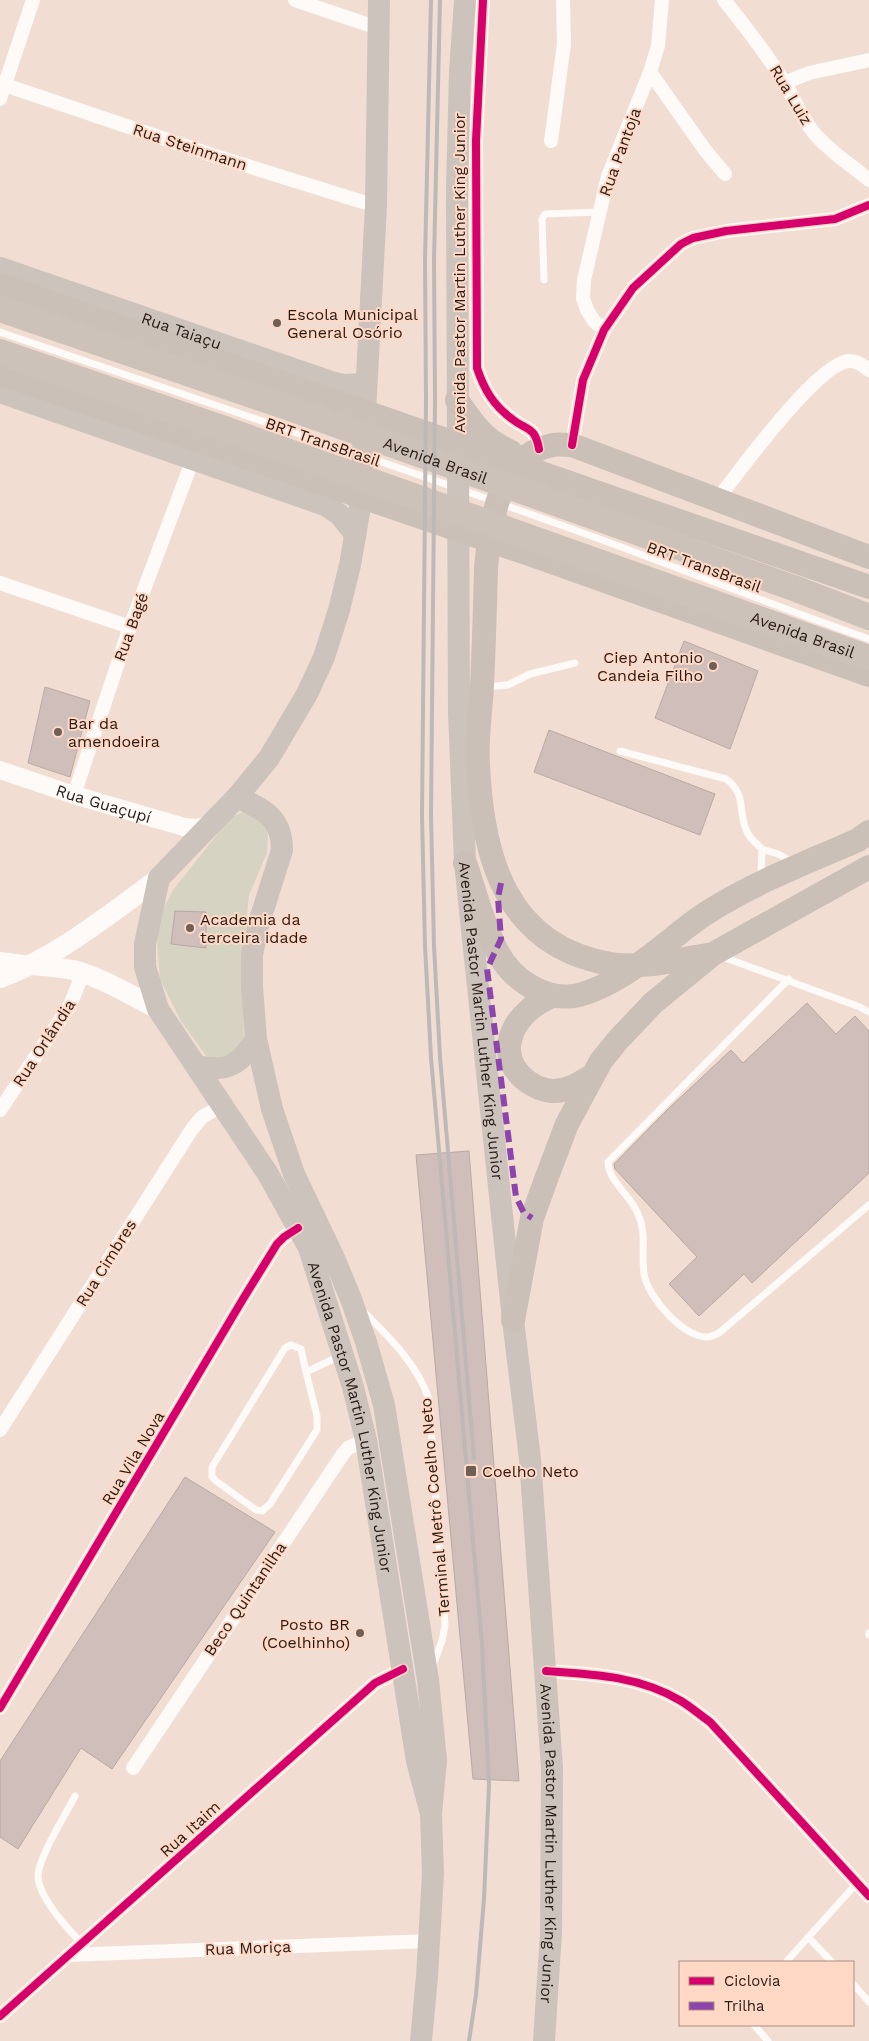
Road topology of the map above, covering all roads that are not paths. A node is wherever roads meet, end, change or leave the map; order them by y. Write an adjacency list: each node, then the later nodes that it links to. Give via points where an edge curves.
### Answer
1 (33, 0): 13 (street)
2 (295, 0): 9 (street)
3 (379, 0): 9 (main road)
4 (465, 0): 33 (main road, Avenida Pastor Martin Luther King Junior, via 458,168)
5 (482, 0): 38 (street, via 476,141 477,368 490,398 513,420 534,432 538,438)
6 (563, 0): 15 (street, via 564,44)
7 (662, 0): 11 (street, Rua Pantoja, via 658,46)
8 (724, 0): 12 (street, Rua Luiz, via 758,41)
9 (378, 28): 19 (main road)
10 (869, 60): 12 (street, via 809,73)
11 (650, 72): 16 (street); 20 (street, Rua Pantoja, via 608,176)
12 (784, 83): 17 (street, Rua Luiz, via 813,131 832,152)
13 (5, 85): 14 (street); 19 (street, Rua Steinmann)
14 (0, 99)
15 (550, 141)
16 (725, 174)
17 (869, 180)
18 (869, 205): 25 (street, via 835,219 693,238 681,244 633,288)
19 (376, 206): 30 (main road)
20 (599, 212): 22 (lane, via 546,214 542,220); 25 (street, Rua Pantoja, via 583,298 594,321)
21 (0, 268): 30 (main road, Rua Taiaçu, via 331,382)
22 (544, 280)
23 (0, 286): 32 (highway, Avenida Brasil)
24 (0, 309): 32 (highway, Avenida Brasil)
25 (604, 330): 36 (street, via 583,380)
26 (0, 332): 35 (lane, BRT TransBrasil)
27 (0, 352): 35 (highway, Avenida Brasil)
28 (866, 367): 44 (street, via 852,361 839,364 805,392 777,422)
29 (0, 373): 53 (highway, Avenida Brasil)
30 (366, 384): 45 (main road, via 360,507)
31 (0, 392): 39 (main road)
32 (289, 397): 48 (highway, Avenida Brasil, via 551,477); 49 (highway, Avenida Brasil, via 597,518)
33 (458, 400): 38 (highway, via 488,440 510,452); 62 (main road, Avenida Pastor Martin Luther King Junior, via 459,712)
34 (355, 443): 37 (lane, BRT TransBrasil)
35 (302, 445): 51 (lane, BRT TransBrasil, via 571,529); 53 (highway, Avenida Brasil)
36 (572, 445): 38 (highway, via 554,445); 44 (highway)
37 (373, 449)
38 (533, 452): 54 (highway, via 513,469 499,498 489,537)
39 (193, 459): 45 (main road, via 325,505 340,514); 50 (street, Rua Bagé)
40 (454, 476): 41 (lane)
41 (463, 480)
42 (490, 489): 43 (lane)
43 (507, 495)
44 (716, 500): 46 (highway)
45 (355, 534): 58 (main road, via 339,610 317,672 269,758)
46 (869, 557)
47 (0, 583): 50 (street)
48 (869, 587)
49 (869, 617)
50 (130, 627): 57 (street, Rua Bagé)
51 (869, 639)
52 (575, 663): 54 (lane, via 530,674 508,685)
53 (868, 671)
54 (482, 687): 69 (highway, via 477,764 492,856 509,898 531,925 564,950 613,964)
55 (620, 751): 61 (lane, via 726,778 737,790 747,832)
56 (0, 770): 57 (street, Rua Guaçupí)
57 (74, 796): 59 (street, Rua Guaçupí, via 184,827)
58 (237, 797): 59 (main road); 77 (main road, Avenida Pastor Martin Luther King Junior, via 272,818 282,838 282,850 252,955)
59 (209, 826): 65 (main road)
60 (869, 832): 63 (highway)
61 (762, 849): 63 (lane); 66 (lane)
62 (465, 863): 74 (highway, via 492,940 505,964 527,985); 85 (main road, Avenida Pastor Martin Luther King Junior)
63 (800, 866): 66 (highway)
64 (869, 867): 67 (highway)
65 (159, 878): 70 (main road); 75 (main road, Avenida Pastor Martin Luther King Junior, via 144,944 145,967)
66 (761, 883): 69 (highway, via 708,912)
67 (712, 954): 69 (highway); 73 (lane); 79 (highway, via 634,1021)
68 (0, 961): 70 (street)
69 (640, 964): 74 (highway, via 588,992)
70 (30, 965): 71 (main road); 72 (main road)
71 (84, 973): 75 (main road); 81 (street, Rua Orlândia, via 70,1005)
72 (0, 978)
73 (789, 980): 76 (lane); 82 (lane, via 608,1162 608,1170 638,1212 643,1227 646,1285 679,1325 708,1337 719,1333)
74 (553, 995): 79 (highway, via 531,1008 514,1028 508,1053 510,1062 526,1081 553,1091 570,1088)
75 (158, 1008): 78 (main road, Avenida Pastor Martin Luther King Junior)
76 (869, 1012)
77 (256, 1038): 78 (main road, via 238,1062 226,1068); 84 (main road, Avenida Pastor Martin Luther King Junior, via 272,1108 294,1174)
78 (198, 1066): 80 (main road, Avenida Pastor Martin Luther King Junior)
79 (592, 1076): 85 (highway, via 567,1124 532,1218)
80 (223, 1105): 83 (main road, Avenida Pastor Martin Luther King Junior); 88 (street, Rua Cimbres, via 202,1117 192,1129)
81 (0, 1110)
82 (869, 1205)
83 (298, 1228): 86 (main road, Avenida Pastor Martin Luther King Junior, via 308,1248); 93 (street, Rua Vila Nova, via 277,1244)
84 (350, 1299): 92 (main road, Avenida Pastor Martin Luther King Junior, via 384,1405); 92 (lane, Terminal Metrô Coelho Neto, via 409,1361 420,1376 429,1399 445,1625)
85 (513, 1320): 91 (main road, Avenida Pastor Martin Luther King Junior, via 530,1459)
86 (343, 1355): 87 (lane); 89 (main road, Avenida Pastor Martin Luther King Junior)
87 (306, 1372): 87 (lane, via 301,1350 291,1345 286,1348 212,1467 216,1481 256,1510 270,1504 317,1430 317,1416)
88 (0, 1430)
89 (366, 1440): 90 (main road, Avenida Pastor Martin Luther King Junior); 94 (street, Beco Quintanilha, via 348,1448 343,1454)
90 (402, 1669): 96 (main road, Avenida Pastor Martin Luther King Junior, via 417,1761); 101 (street, Rua Itaim, via 375,1683)
91 (546, 1670): 97 (street, via 608,1676 648,1685 681,1701 710,1722); 110 (main road, Avenida Pastor Martin Luther King Junior, via 552,1787 551,1934)
92 (428, 1680): 96 (main road, Avenida Pastor Martin Luther King Junior, via 436,1760)
93 (0, 1708)
94 (133, 1768)
95 (75, 1796): 101 (lane, via 40,1864 38,1877 41,1890 69,1931)
96 (431, 1814): 100 (main road, Avenida Pastor Martin Luther King Junior, via 433,1874)
97 (857, 1883): 98 (street); 99 (lane)
98 (869, 1896)
99 (808, 1937): 103 (lane); 104 (lane)
100 (429, 1941): 102 (street, Rua Moriça); 109 (main road, Avenida Pastor Martin Luther King Junior)
101 (82, 1943): 102 (street, Rua Itaim)
102 (68, 1955): 107 (street, Rua Itaim)
103 (787, 1961)
104 (831, 1961)
105 (854, 1985): 106 (lane)
106 (869, 2002)
107 (0, 2016)
108 (755, 2026): 111 (lane)
109 (421, 2041)
110 (544, 2041)
111 (768, 2041)

